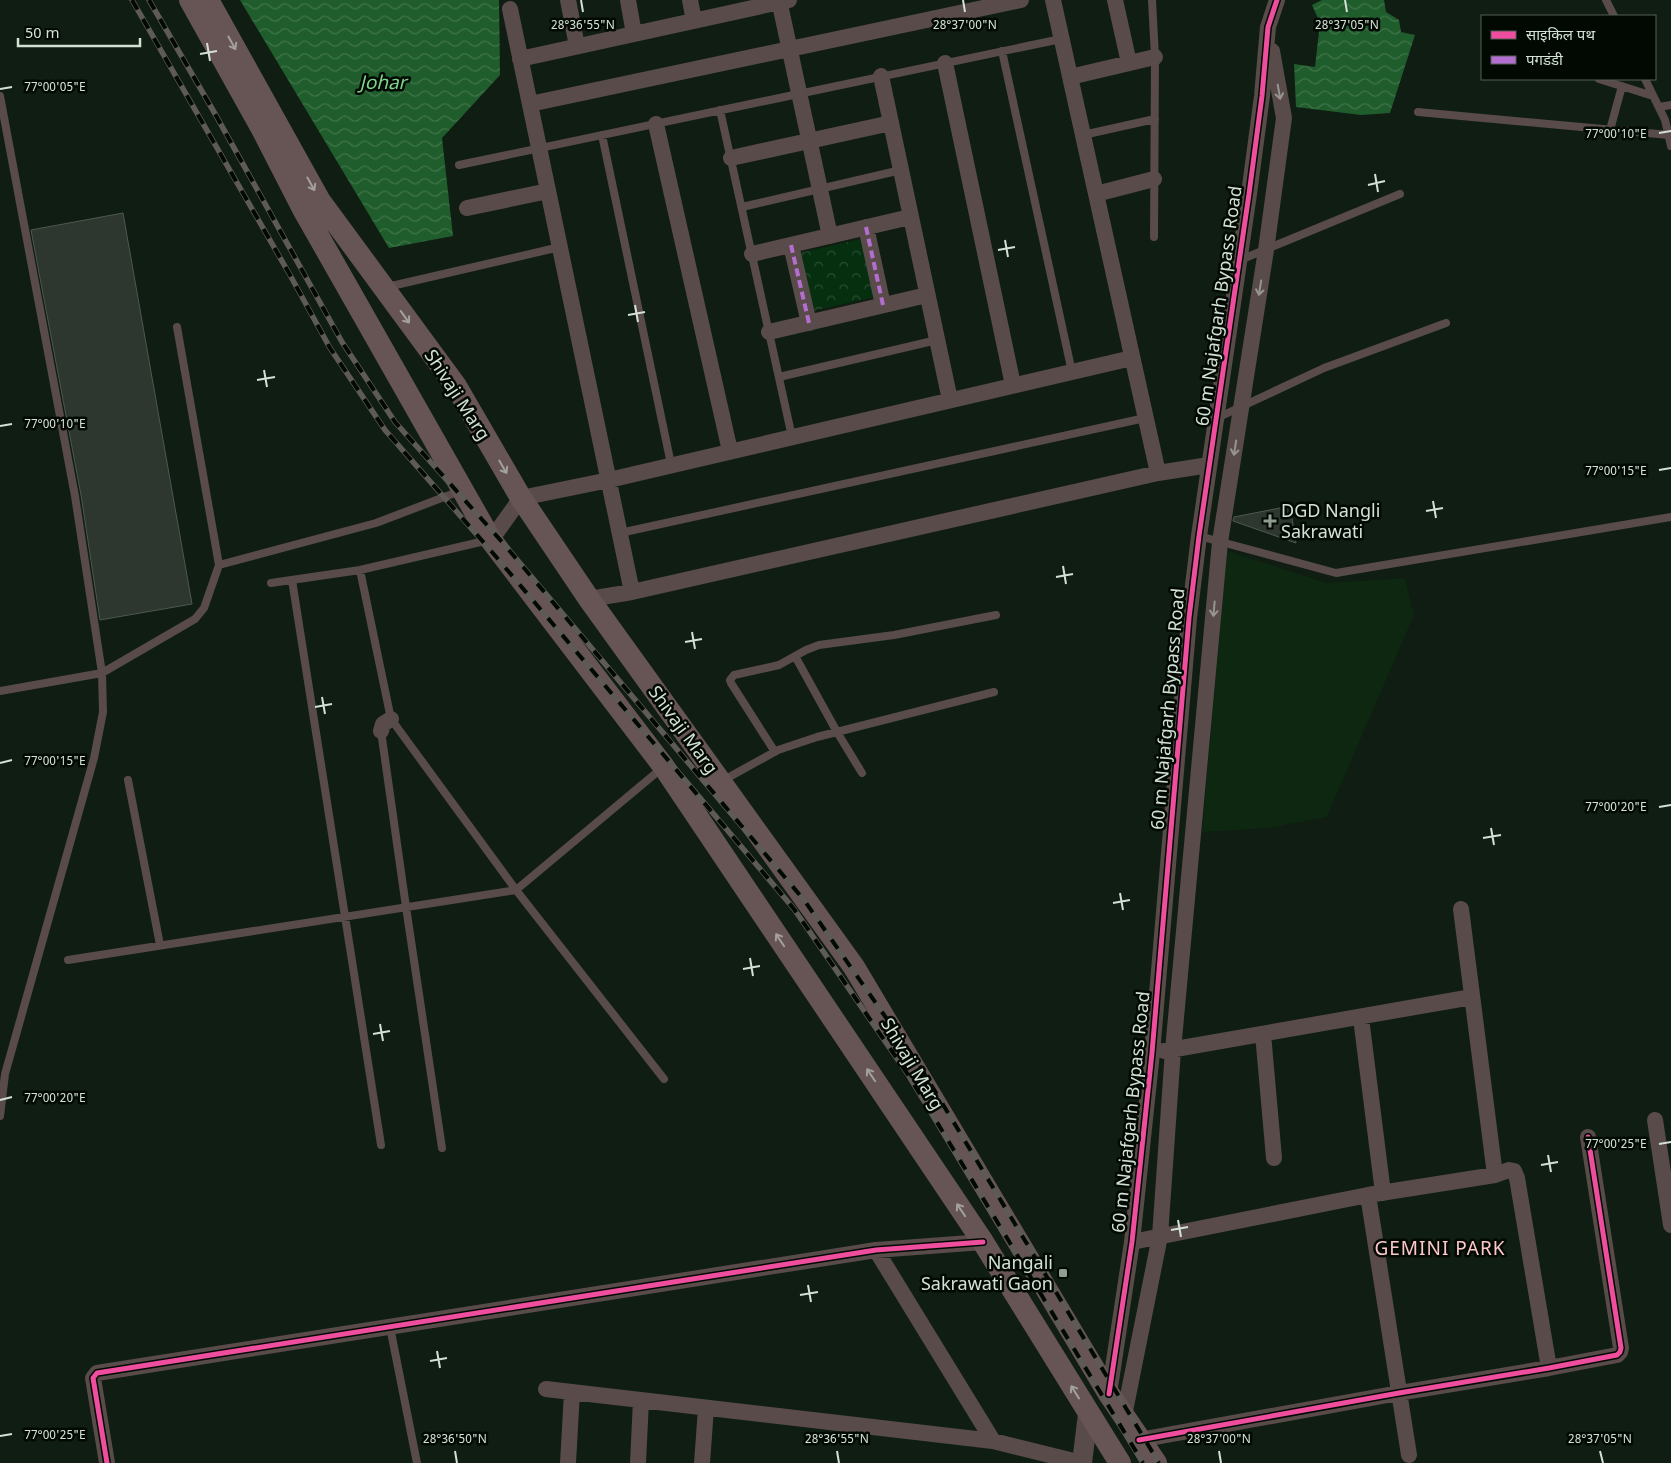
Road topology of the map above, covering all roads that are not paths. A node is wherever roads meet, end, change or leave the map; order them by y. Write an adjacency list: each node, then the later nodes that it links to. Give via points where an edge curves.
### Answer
1 (190, 0): 90 (main road, via 303,209)
2 (208, 0): 68 (main road, Shivaji Marg, one-way to 68, via 320,201)
3 (568, 0): 19 (street)
4 (628, 0): 17 (street)
5 (690, 0): 15 (street)
6 (1021, 0): 20 (street)
7 (1053, 0): 18 (street)
8 (1115, 0): 25 (street)
9 (1152, 0): 22 (lane)
10 (1277, 0): 16 (street)
11 (1606, 0): 14 (lane)
12 (782, 1): 15 (street); 20 (street)
13 (510, 9): 23 (street)
14 (1614, 15)
15 (694, 21): 17 (street)
16 (1268, 27): 65 (street, 60 m Najafgarh Bypass Road, one-way to 65, via 1284,118); 67 (street, 60 m Najafgarh Bypass Road, via 1262,96)
17 (634, 34): 19 (street)
18 (1062, 39): 21 (lane); 27 (street)
19 (577, 46): 23 (street)
20 (789, 49): 31 (street); 34 (street)
21 (1002, 51): 24 (lane); 77 (lane)
22 (1154, 57): 25 (street); 39 (lane)
23 (520, 59): 34 (street)
24 (945, 63): 26 (lane); 79 (street)
25 (1129, 63): 27 (street)
26 (881, 76): 31 (lane); 40 (street)
27 (1070, 76): 44 (street)
28 (1602, 80): 30 (lane)
29 (1645, 80): 33 (lane)
30 (1622, 86): 33 (lane); 42 (lane)
31 (799, 94): 37 (lane); 46 (street)
32 (0, 96): 105 (lane, via 75,496)
33 (1653, 96): 36 (lane)
34 (530, 104): 48 (street)
35 (1671, 105): 36 (lane)
36 (1658, 107): 45 (lane)
37 (720, 110): 41 (lane); 49 (lane)
38 (1418, 112): 42 (lane)
39 (1154, 119): 44 (lane); 52 (lane)
40 (891, 123): 46 (street); 51 (street)
41 (656, 124): 43 (lane); 85 (street)
42 (1610, 130): 45 (lane)
43 (602, 135): 48 (lane); 86 (lane)
44 (1083, 135): 55 (street)
45 (1669, 135): 47 (lane)
46 (810, 141): 49 (street); 53 (street)
47 (1671, 146)
48 (539, 148): 50 (lane); 54 (street)
49 (731, 158): 57 (lane)
50 (459, 165)
51 (901, 170): 53 (lane); 59 (street)
52 (1154, 179): 55 (street); 62 (lane)
53 (820, 188): 57 (lane); 61 (street)
54 (548, 191): 58 (street); 64 (street)
55 (1096, 194): 76 (street)
56 (1400, 194): 65 (lane)
57 (742, 207): 66 (lane)
58 (467, 208)
59 (910, 217): 60 (street); 69 (street)
60 (866, 228): 61 (street); 70 (street)
61 (830, 236): 63 (street)
62 (1154, 237)
63 (791, 245): 66 (street); 71 (street)
64 (560, 247): 68 (lane); 89 (street)
65 (1266, 250): 67 (lane); 81 (street, 60 m Najafgarh Bypass Road, one-way to 81)
66 (752, 254): 74 (lane)
67 (1239, 261): 83 (street, 60 m Najafgarh Bypass Road)
68 (384, 288): 91 (main road, Shivaji Marg, one-way to 91, via 456,386)
69 (927, 295): 70 (street); 75 (street)
70 (883, 305): 71 (street)
71 (809, 323): 74 (street)
72 (1446, 323): 81 (lane, via 1324,368)
73 (177, 327): 97 (lane)
74 (769, 332): 78 (lane)
75 (937, 340): 78 (lane); 80 (street)
76 (1132, 358): 77 (street); 82 (street)
77 (1072, 372): 79 (street)
78 (779, 377): 84 (lane)
79 (1013, 385): 80 (street)
80 (950, 400): 84 (street)
81 (1241, 407): 83 (lane); 96 (street, 60 m Najafgarh Bypass Road, one-way to 96)
82 (1146, 418): 88 (street); 93 (lane)
83 (1216, 419): 87 (street, 60 m Najafgarh Bypass Road)
84 (792, 437): 85 (street)
85 (730, 451): 86 (street)
86 (671, 464): 89 (street)
87 (1209, 465): 88 (street); 94 (street, 60 m Najafgarh Bypass Road)
88 (1158, 473): 101 (street)
89 (609, 480): 91 (street); 93 (street)
90 (463, 490): 95 (main road); 97 (lane, via 376,523)
91 (521, 498): 95 (street); 102 (main road, Shivaji Marg)
92 (1671, 517): 96 (lane, via 1336,573)
93 (620, 533): 101 (street)
94 (1199, 536): 96 (lane); 125 (street, 60 m Najafgarh Bypass Road, via 1189,618)
95 (491, 540): 98 (lane); 111 (main road)
96 (1220, 542): 124 (street, 60 m Najafgarh Bypass Road, one-way to 124)
97 (219, 565): 105 (lane, via 204,608 195,619)
98 (360, 570): 99 (lane); 108 (lane)
99 (292, 580): 100 (lane); 118 (lane)
100 (271, 583)
101 (632, 592): 102 (street)
102 (589, 600): 114 (main road, Shivaji Marg)
103 (996, 615): 104 (lane, via 819,646)
104 (795, 656): 109 (lane); 110 (lane, via 771,668 734,675 730,680)
105 (102, 673): 106 (lane); 127 (lane, via 103,712 94,758 5,1074)
106 (0, 691)
107 (994, 692): 109 (lane)
108 (386, 725): 115 (lane); 116 (lane)
109 (837, 732): 110 (lane); 112 (lane)
110 (775, 752): 114 (lane)
111 (664, 766): 115 (lane); 137 (main road, one-way to 111)
112 (862, 773)
113 (128, 780): 119 (lane)
114 (720, 782): 145 (main road, Shivaji Marg, via 854,967)
115 (516, 890): 116 (lane); 126 (lane)
116 (406, 907): 118 (lane); 131 (lane)
117 (1461, 909): 121 (street)
118 (344, 916): 119 (lane); 130 (lane)
119 (160, 945): 120 (lane)
120 (68, 960)
121 (1472, 997): 122 (street); 133 (street)
122 (1361, 1018): 123 (street); 134 (street)
123 (1263, 1034): 124 (street); 132 (street)
124 (1173, 1050): 125 (street); 136 (street, 60 m Najafgarh Bypass Road)
125 (1152, 1053): 138 (street, 60 m Najafgarh Bypass Road)
126 (664, 1079)
127 (0, 1116)
128 (1655, 1120): 135 (street)
129 (1588, 1137): 141 (street, via 1621,1348 1616,1355)
130 (381, 1145)
131 (442, 1148)
132 (1274, 1158)
133 (1495, 1174): 134 (street); 141 (street, via 1509,1170 1514,1171 1517,1178)
134 (1375, 1194): 136 (street); 144 (street)
135 (1671, 1225)
136 (1160, 1236): 138 (street); 149 (street, 60 m Najafgarh Bypass Road)
137 (983, 1242): 139 (street); 148 (main road, one-way to 137)
138 (1132, 1242): 145 (street, 60 m Najafgarh Bypass Road)
139 (876, 1250): 140 (street); 151 (street)
140 (390, 1327): 154 (street, via 97,1373 93,1378); 155 (lane)
141 (1548, 1368): 144 (street)
142 (546, 1389): 143 (street)
143 (572, 1392): 146 (street); 156 (street)
144 (1399, 1393): 152 (street); 153 (street)
145 (1109, 1394): 148 (main road); 149 (main road, Shivaji Marg)
146 (641, 1400): 147 (street); 157 (street)
147 (706, 1408): 151 (street); 158 (street)
148 (1088, 1414): 150 (main road); 159 (street)
149 (1124, 1416): 150 (main road); 152 (main road, Shivaji Marg)
150 (1104, 1438): 160 (main road)
151 (993, 1440): 159 (street)
152 (1140, 1440): 161 (main road, Shivaji Marg)
153 (1409, 1455)
154 (107, 1463)
155 (417, 1463)
156 (568, 1463)
157 (638, 1463)
158 (702, 1463)
159 (1082, 1463)
160 (1120, 1463)
161 (1156, 1463)

